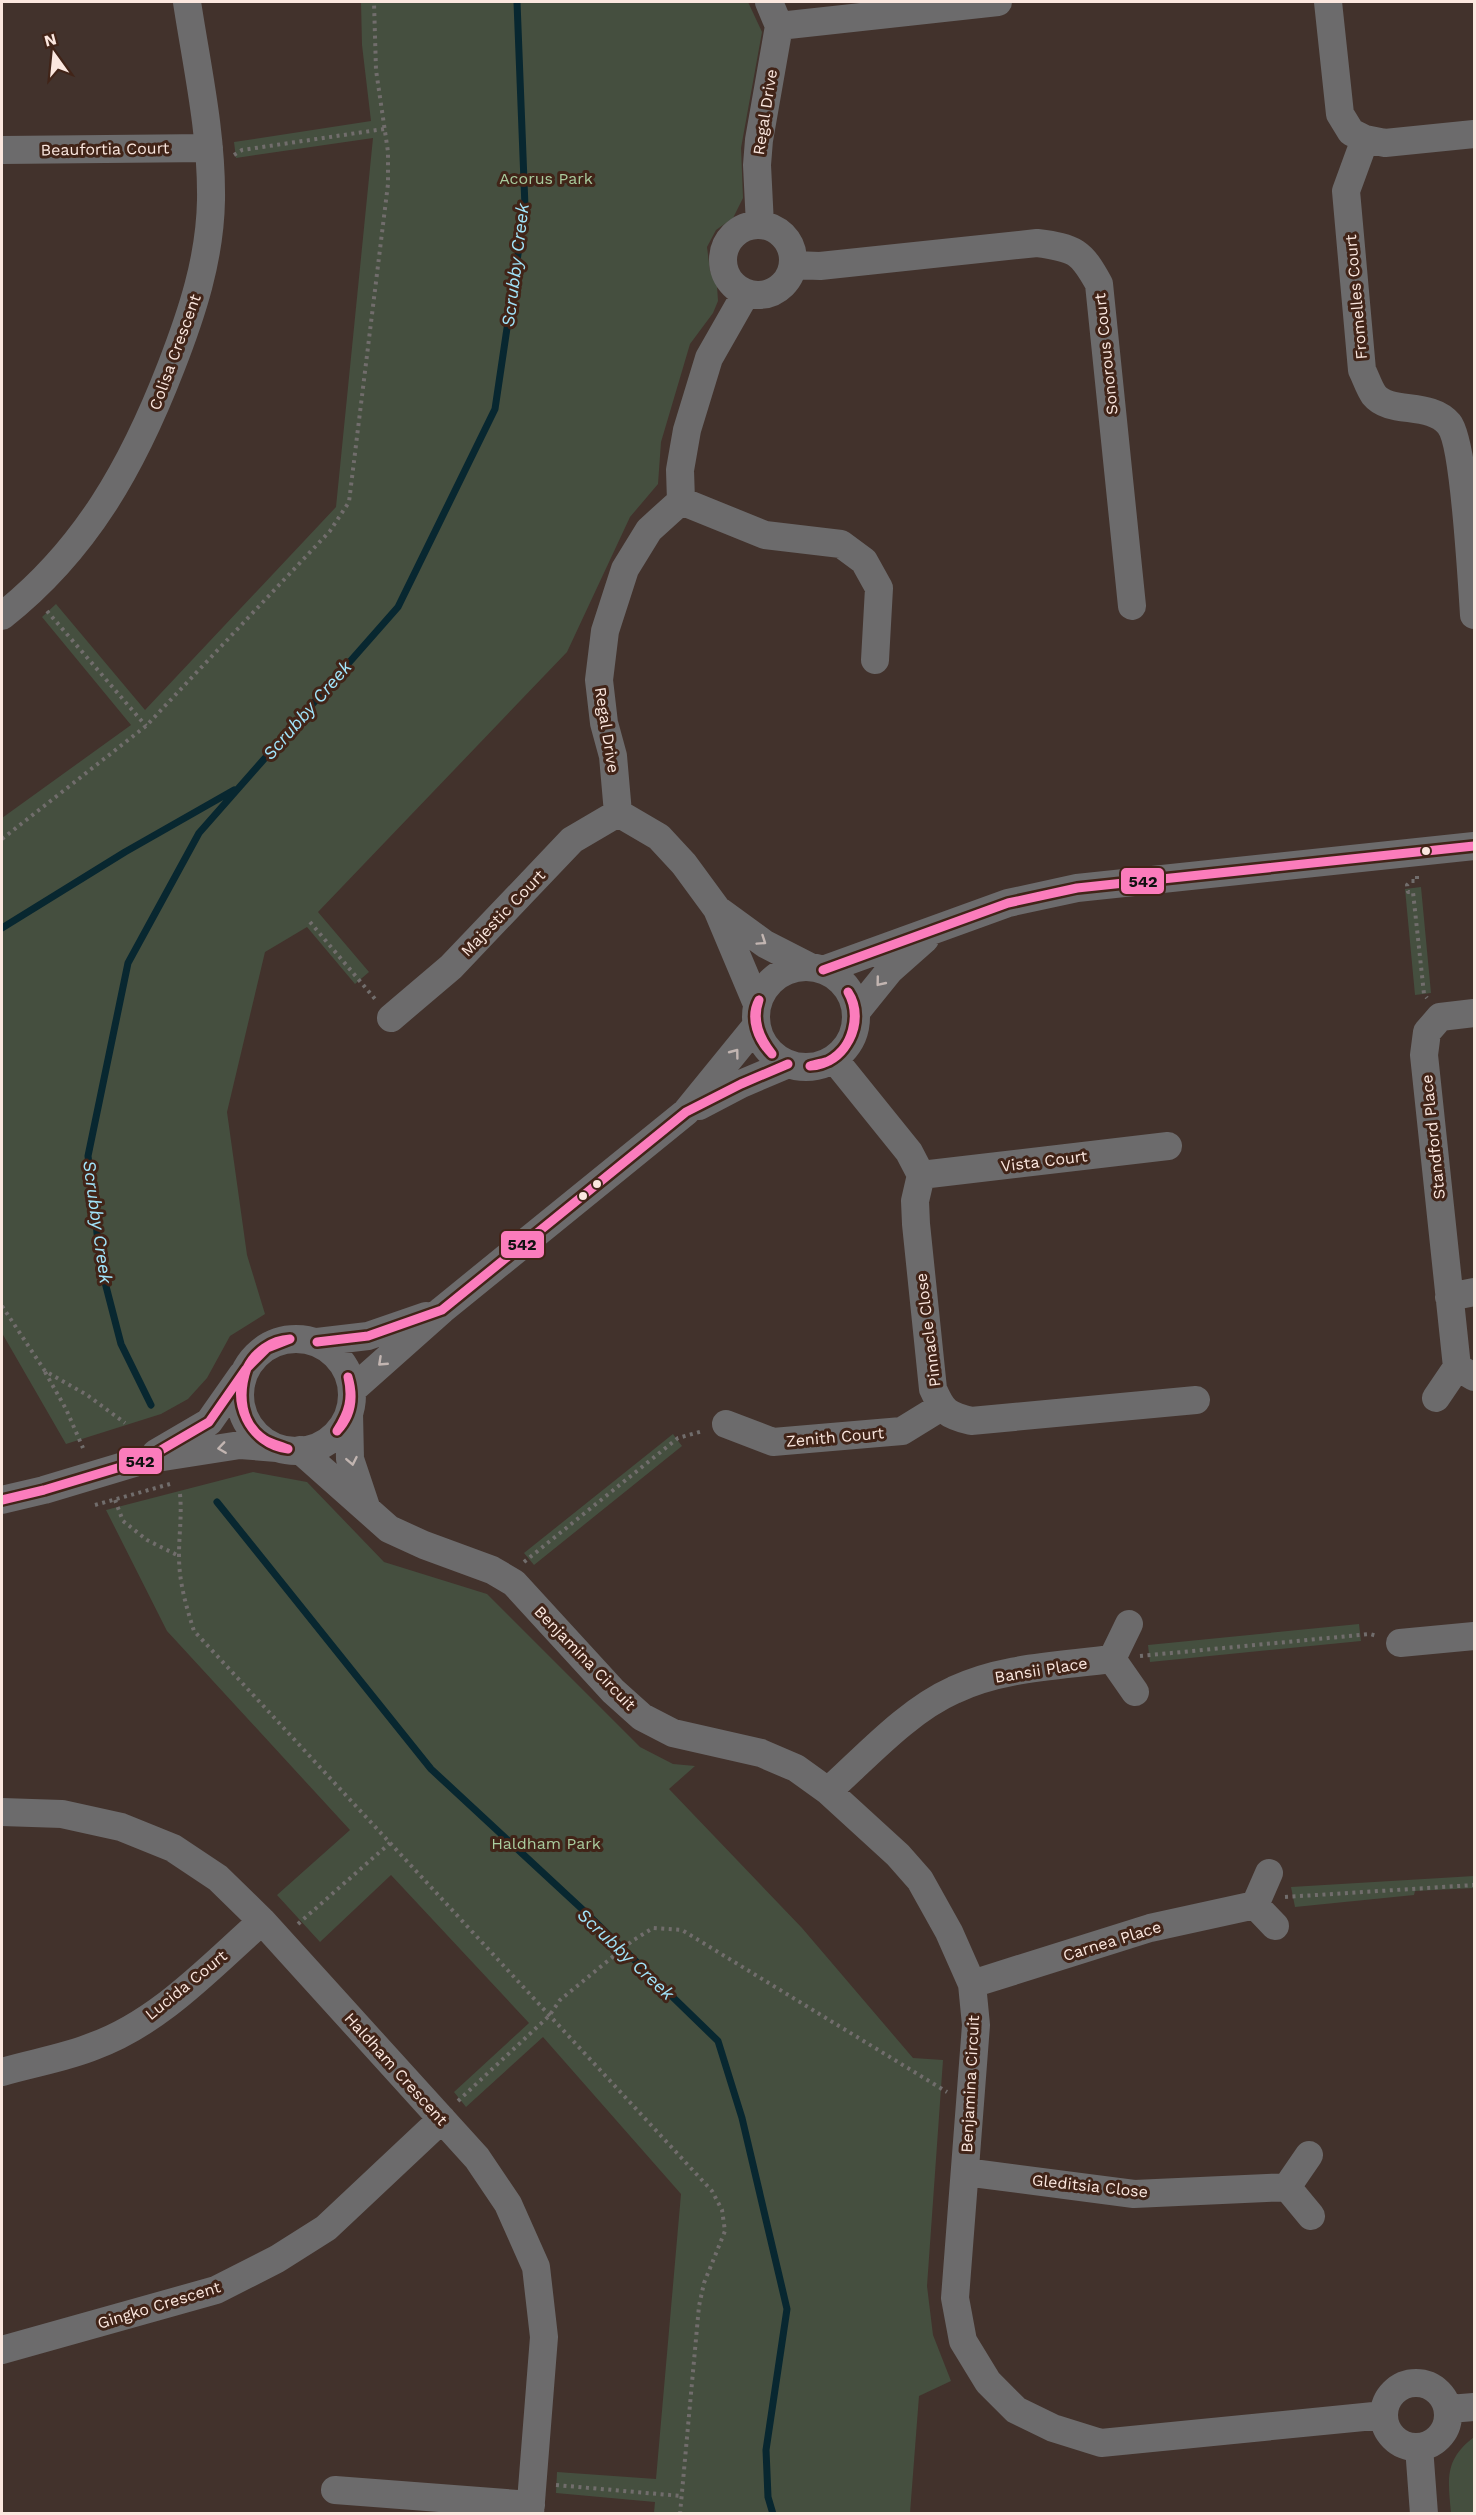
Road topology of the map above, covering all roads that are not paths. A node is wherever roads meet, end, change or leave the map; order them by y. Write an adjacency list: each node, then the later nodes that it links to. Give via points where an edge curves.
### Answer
1 (187, 2): 8 (street, Colisa Crescent)
2 (998, 2): 4 (street)
3 (1328, 2): 6 (street, via 1340,114 1351,132)
4 (774, 14): 9 (street, Regal Drive, via 757,165)
5 (1474, 134): 6 (street, via 1385,143)
6 (1365, 139): 14 (street, Fromelles Court, via 1346,191 1362,370 1375,397 1399,408 1432,411 1450,425 1459,453)
7 (2, 150): 8 (street, Beaufortia Court)
8 (221, 155): 15 (street, Colisa Crescent, via 211,201 207,255 193,312 150,422 110,496 74,545)
9 (760, 225): 10 (street, via 781,234 792,253); 11 (street, via 739,231 725,248 724,269 736,288)
10 (793, 265): 11 (street, via 776,290); 13 (street, Sonorous Court, via 820,266 1037,243 1065,246 1086,260 1099,285)
11 (746, 293): 12 (street, via 709,358 690,419 680,470)
12 (681, 501): 16 (street, via 765,535 841,544 864,561 879,588); 17 (street, Regal Drive, via 649,530 625,569 605,631 599,680 613,756)
13 (1132, 606)
14 (1474, 615)
15 (2, 616)
16 (875, 660)
17 (618, 813): 19 (street, via 659,837); 25 (street, Majestic Court, via 572,840 451,967)
18 (1474, 846): 20 (street, via 1077,888 1008,903)
19 (717, 909): 21 (street, one-way to 21, via 765,944); 24 (street)
20 (938, 928): 21 (street); 22 (street, one-way to 22, via 890,970)
21 (816, 969): 22 (street, via 835,976 845,986); 24 (street, via 792,969 777,976 764,989)
22 (856, 1012): 26 (street, via 851,1038)
23 (1474, 1013): 31 (street, Standford Place, via 1440,1017 1427,1032 1424,1055)
24 (757, 1015): 27 (street, via 762,1042); 28 (street, one-way to 24)
25 (391, 1018)
26 (834, 1059): 27 (street, via 811,1066); 30 (street, via 909,1152)
27 (788, 1064): 28 (street)
28 (686, 1112): 32 (street)
29 (1168, 1146): 30 (street, Vista Court)
30 (921, 1175): 39 (street, Pinnacle Close, via 915,1200 916,1224 933,1389)
31 (1462, 1294): 35 (street, Standford Place)
32 (442, 1310): 33 (street, via 368,1336); 38 (street, one-way to 38)
33 (316, 1342): 34 (street, via 284,1340 268,1346); 38 (street, via 341,1361 349,1375)
34 (246, 1369): 41 (street, via 240,1401 244,1417 265,1442); 42 (street, via 209,1422)
35 (1466, 1372): 36 (street, Standford Place)
36 (1436, 1398)
37 (1196, 1400): 39 (street, Pinnacle Close, via 971,1420 951,1416)
38 (351, 1402): 41 (street, via 342,1427 330,1439 316,1447); 44 (street, Benjamina Circuit, one-way to 44, via 350,1460)
39 (941, 1407): 40 (street, Zenith Court, via 902,1431 773,1442)
40 (726, 1424)
41 (290, 1449): 42 (street, one-way to 42, via 240,1445); 44 (street, Benjamina Circuit)
42 (144, 1460): 43 (street)
43 (2, 1500)
44 (366, 1508): 50 (street, Benjamina Circuit, via 388,1529 492,1570 514,1583 613,1691 642,1717 673,1733 761,1753 796,1768)
45 (1129, 1624): 48 (street)
46 (1474, 1636): 47 (street)
47 (1400, 1643)
48 (1112, 1659): 49 (street); 50 (street, Bansii Place, via 1002,1673 954,1690 917,1712)
49 (1135, 1692)
50 (828, 1791): 56 (street, Benjamina Circuit, via 921,1880 950,1932)
51 (2, 1812): 55 (street, Haldham Crescent, via 62,1814 121,1827 173,1848 219,1878)
52 (1269, 1873): 53 (street)
53 (1255, 1905): 54 (street); 56 (street, Carnea Place, via 1150,1928)
54 (1275, 1926)
55 (271, 1931): 57 (street, Lucida Court, via 131,2028 94,2046); 58 (street, Haldham Crescent)
56 (972, 1984): 60 (street, Benjamina Circuit, via 976,2025)
57 (2, 2072)
58 (446, 2108): 63 (street, Gingko Crescent, via 326,2228 277,2259 216,2290); 68 (street, Haldham Crescent, via 508,2204 536,2267 544,2337)
59 (1309, 2155): 61 (street)
60 (965, 2172): 61 (street, Gleditsia Close, via 1134,2194); 65 (street, Benjamina Circuit, via 955,2298 963,2341 988,2382 1016,2409 1053,2428 1101,2443)
61 (1287, 2187): 62 (street)
62 (1311, 2216)
63 (2, 2350)
64 (1462, 2408): 65 (street, via 1432,2386 1414,2382 1389,2397); 66 (street, via 1438,2439)
65 (1384, 2415): 66 (street, via 1385,2426 1398,2442)
66 (1419, 2447): 69 (street)
67 (335, 2490): 68 (street)
68 (531, 2501)
69 (1424, 2514)

